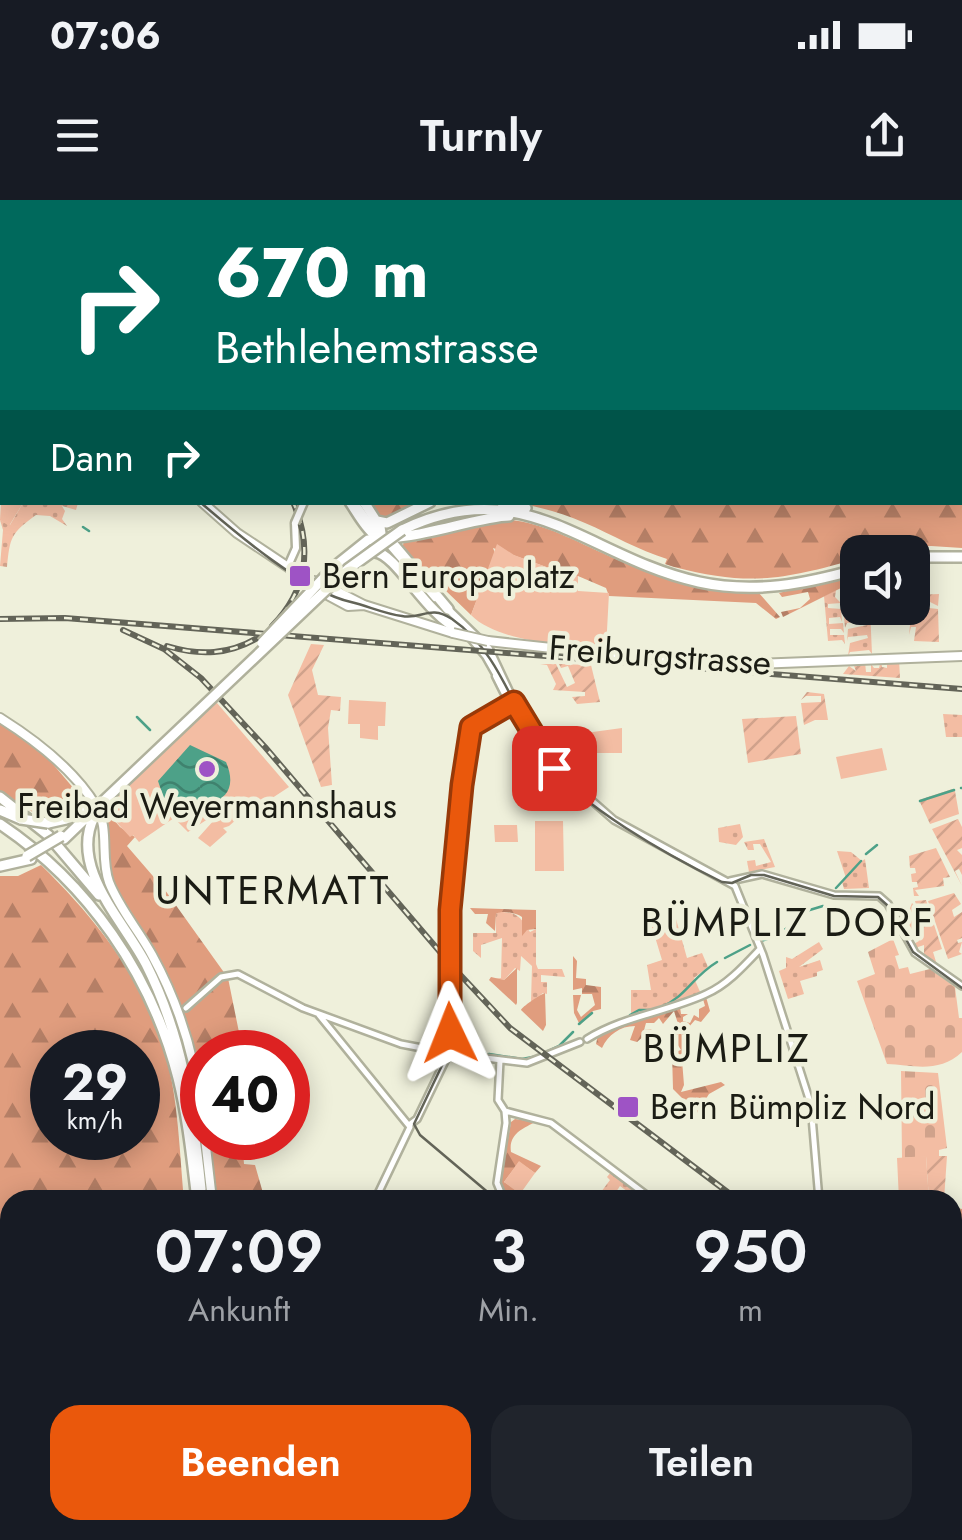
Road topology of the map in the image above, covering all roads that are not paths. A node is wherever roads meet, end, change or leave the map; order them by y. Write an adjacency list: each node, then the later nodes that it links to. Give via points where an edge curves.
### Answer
1 (206, 505): 15 (main road, Freiburgstrasse, via 249,541)
2 (301, 505): 15 (main road, bridge)
3 (358, 505): 8 (highway)
4 (359, 505): 10 (highway)
5 (427, 505): 9 (highway)
6 (512, 505): 7 (highway)
7 (543, 514): 9 (highway, via 465,506); 16 (highway, via 656,564 712,580 778,582)
8 (363, 520): 10 (highway); 11 (highway, via 368,535)
9 (402, 527): 10 (highway); 10 (highway, via 387,528); 14 (highway); 17 (highway, via 484,509 526,514 654,568 719,586 786,586); 21 (highway, bridge, via 354,558)
10 (384, 539): 11 (highway); 14 (highway); 18 (main road); 19 (highway, via 423,602); 21 (highway, bridge)
11 (356, 548): 21 (highway, bridge)
12 (930, 555): 13 (highway)
13 (962, 555)
14 (404, 559): 18 (highway)
15 (290, 563): 19 (main road, Freiburgstrasse, via 316,590)
16 (840, 570)
17 (840, 572)
18 (448, 609): 22 (main road, via 489,649)
19 (456, 631): 20 (main road, Freiburgstrasse, bridge, via 488,641 756,664); 22 (main road, via 486,656); 23 (main road, via 493,670 508,700)
20 (962, 656)
21 (252, 657): 26 (highway, bridge); 26 (highway, bridge)
22 (514, 702): 23 (street); 29 (street, via 550,764 614,820)
23 (504, 707): 37 (street, bridge, via 470,729 455,850)
24 (0, 718): 26 (main road, via 41,746)
25 (0, 797): 30 (highway, via 58,845)
26 (92, 812): 27 (highway, bridge, via 48,823); 28 (highway, bridge, via 29,858); 30 (highway, via 90,864); 33 (main road, via 110,885)
27 (0, 819): 39 (highway, via 64,868 113,925 152,990); 45 (highway, via 82,896 139,977 175,1064)
28 (0, 864)
29 (734, 883): 31 (street); 32 (street, via 762,874 884,900 915,953)
30 (130, 938): 38 (highway, via 157,988)
31 (760, 948): 40 (street, via 706,994 623,1020 535,1062); 51 (street, via 811,1105)
32 (962, 986)
33 (180, 1008): 34 (street, via 221,977 238,974); 35 (main road); 36 (main road)
34 (318, 1013): 37 (street, via 397,1042); 42 (street)
35 (185, 1030)
36 (185, 1030)
37 (448, 1052): 40 (street); 42 (street)
38 (180, 1057)
39 (180, 1059)
40 (500, 1060): 41 (street, via 498,1098)
41 (505, 1111): 49 (street); 50 (street, via 550,1123)
42 (409, 1128): 48 (street)
43 (196, 1160): 46 (highway)
44 (207, 1160): 47 (main road)
45 (196, 1190)
46 (197, 1190)
47 (211, 1190)
48 (380, 1190)
49 (500, 1190)
50 (640, 1190)
51 (817, 1190)

